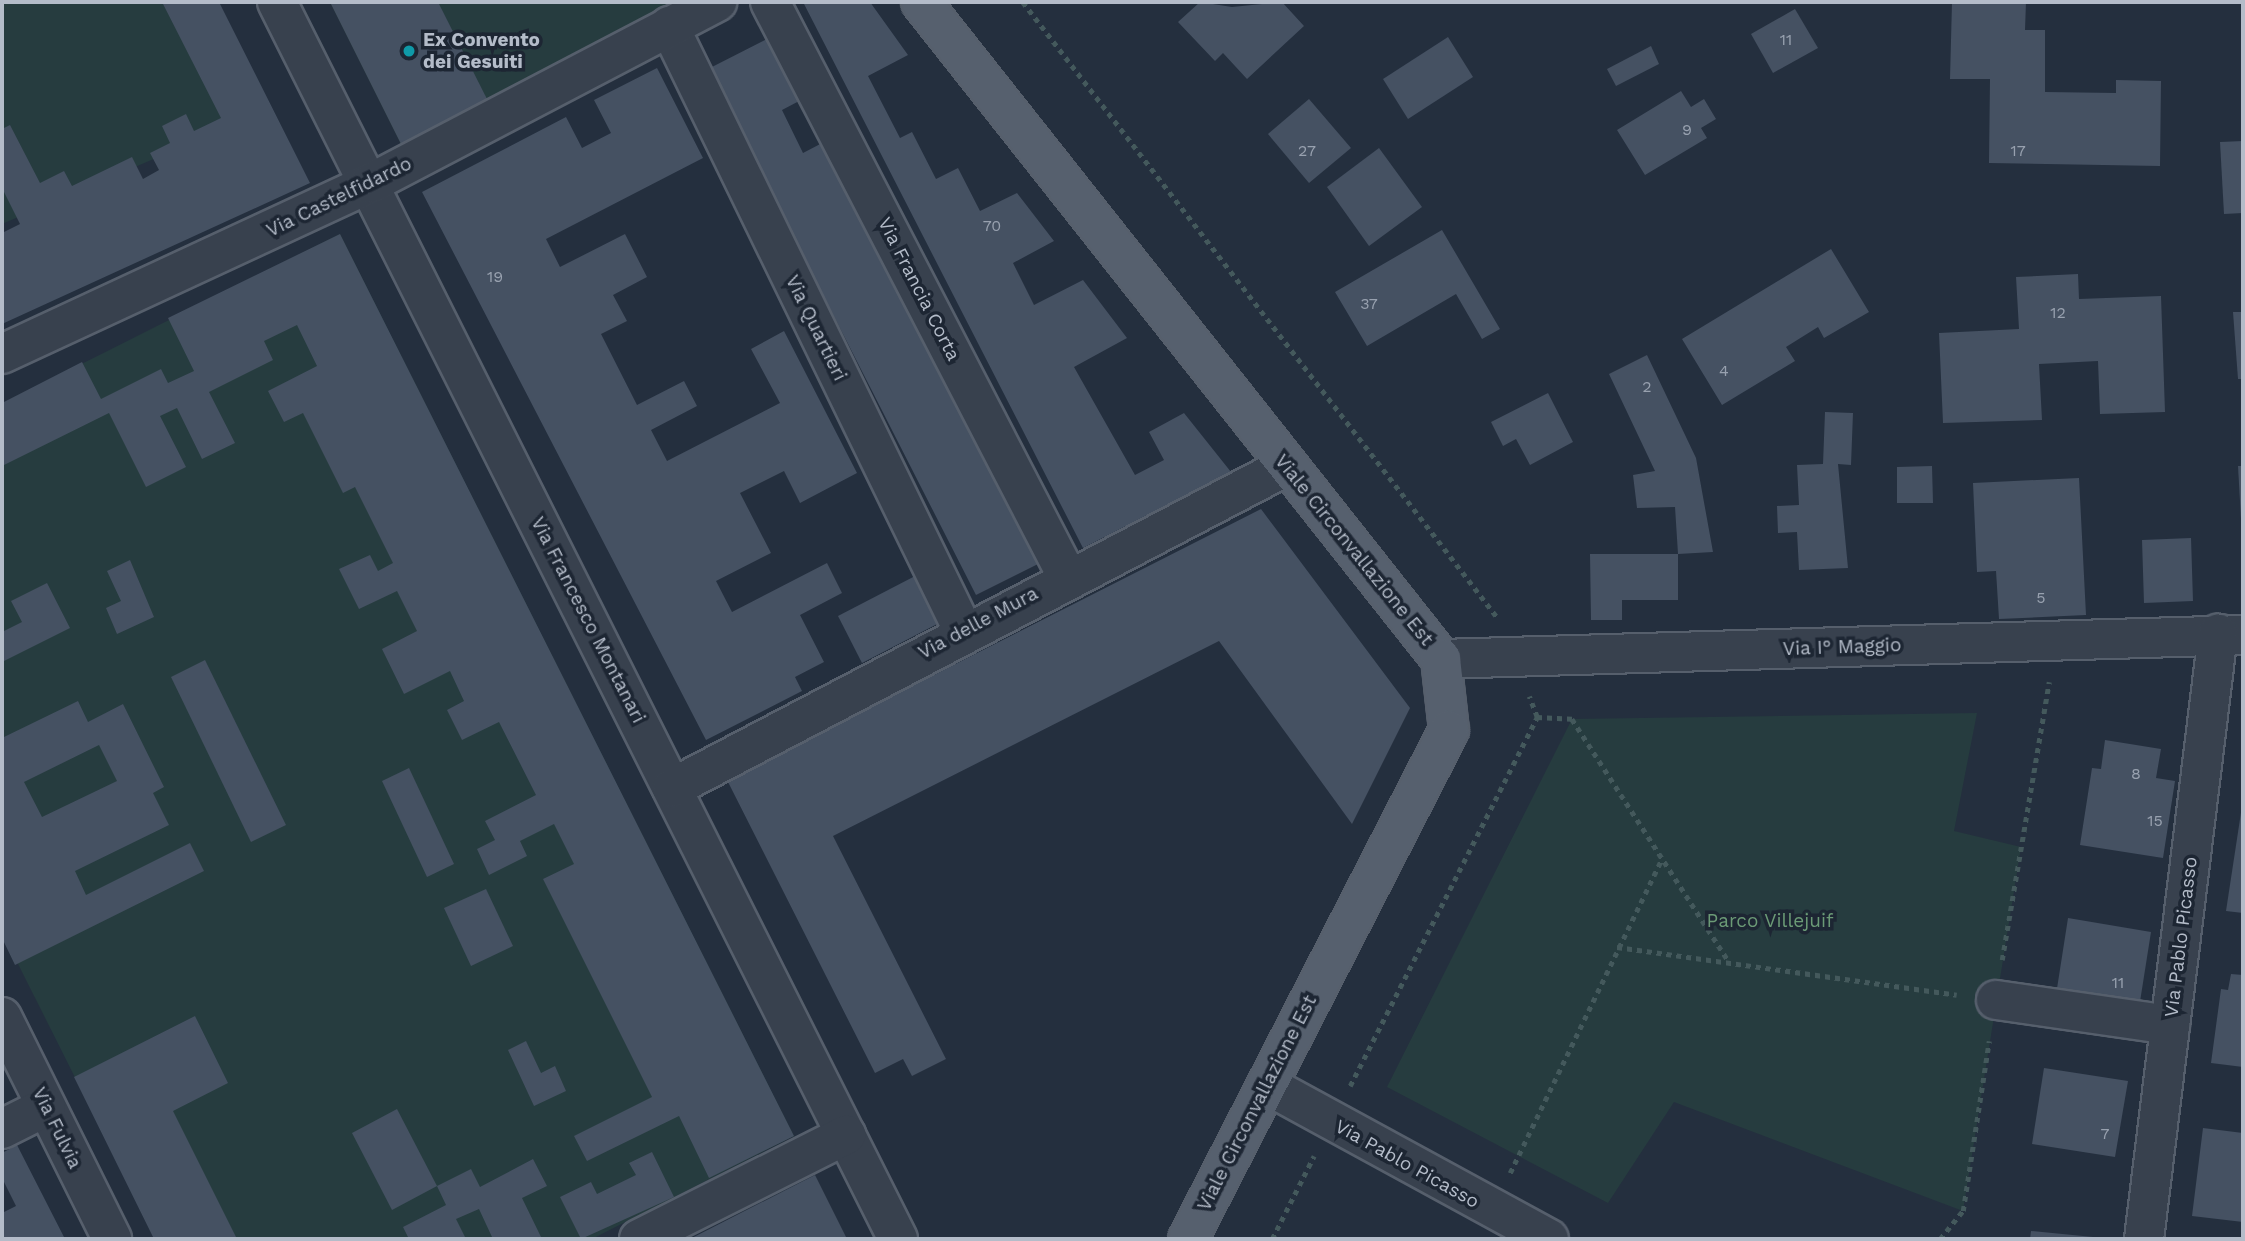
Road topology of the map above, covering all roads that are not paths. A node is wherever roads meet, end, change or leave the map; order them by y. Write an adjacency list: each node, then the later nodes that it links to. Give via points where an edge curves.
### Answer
1 (277, 2): 6 (street, Via Francesco Montanari)
2 (717, 2): 5 (street, Via Castelfidardo)
3 (770, 2): 9 (street, Via Francia Corta)
4 (921, 2): 8 (main road, Viale Circonvallazione Est)
5 (669, 26): 6 (street, Via Castelfidardo); 10 (street, Via Quartieri)
6 (369, 184): 7 (street, Via Castelfidardo); 13 (street, Via Francesco Montanari)
7 (2, 354)
8 (1287, 466): 9 (street, Via delle Mura); 12 (main road, Viale Circonvallazione Est)
9 (1067, 576): 10 (street, Via delle Mura)
10 (963, 631): 13 (street, Via delle Mura)
11 (2231, 635): 12 (street, Via I° Maggio); 16 (street, Via Pablo Picasso)
12 (1441, 659): 17 (main road, Viale Circonvallazione Est, via 1449,730)
13 (672, 788): 20 (street, Via Francesco Montanari)
14 (1996, 1000): 16 (street)
15 (2, 1017): 18 (street, Via Fulvia)
16 (2170, 1025): 26 (street, Via Pablo Picasso)
17 (1267, 1084): 24 (main road, Viale Circonvallazione Est); 25 (street, Via Pablo Picasso, via 1492,1212)
18 (46, 1107): 19 (street); 21 (street, Via Fulvia)
19 (2, 1129)
20 (846, 1135): 22 (street); 23 (street, Via Francesco Montanari)
21 (112, 1239)
22 (639, 1239)
23 (898, 1239)
24 (1188, 1239)
25 (1549, 1239)
26 (2144, 1239)

